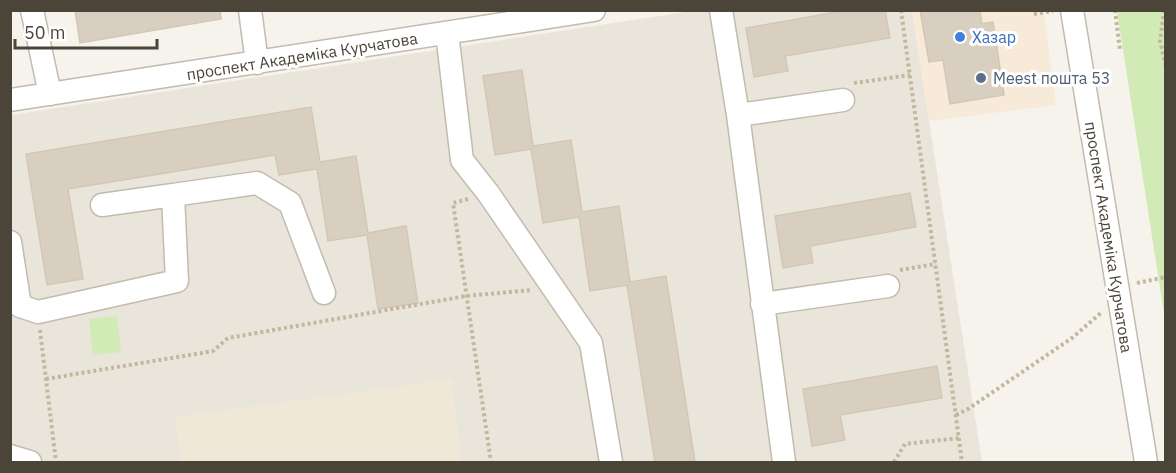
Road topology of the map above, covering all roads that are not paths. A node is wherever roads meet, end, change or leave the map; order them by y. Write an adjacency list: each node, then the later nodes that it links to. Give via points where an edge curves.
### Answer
1 (32, 10): 8 (street)
2 (250, 10): 7 (street)
3 (594, 10): 6 (street, проспект Академіка Курчатова)
4 (721, 10): 11 (street)
5 (1072, 10): 22 (street, проспект Академіка Курчатова)
6 (447, 33): 7 (street, проспект Академіка Курчатова); 20 (street, via 462,160 591,343)
7 (257, 63): 8 (street, проспект Академіка Курчатова)
8 (50, 94): 9 (street, проспект Академіка Курчатова)
9 (10, 100)
10 (843, 100): 11 (street)
11 (738, 115): 17 (street)
12 (173, 195): 13 (street); 14 (street, via 177,281 38,312 20,306); 16 (street, via 257,183 290,203)
13 (102, 205)
14 (10, 242)
15 (888, 286): 17 (street)
16 (324, 293)
17 (762, 304): 21 (street)
18 (10, 456): 19 (street)
19 (30, 462)
20 (611, 462)
21 (784, 462)
22 (1146, 462)

